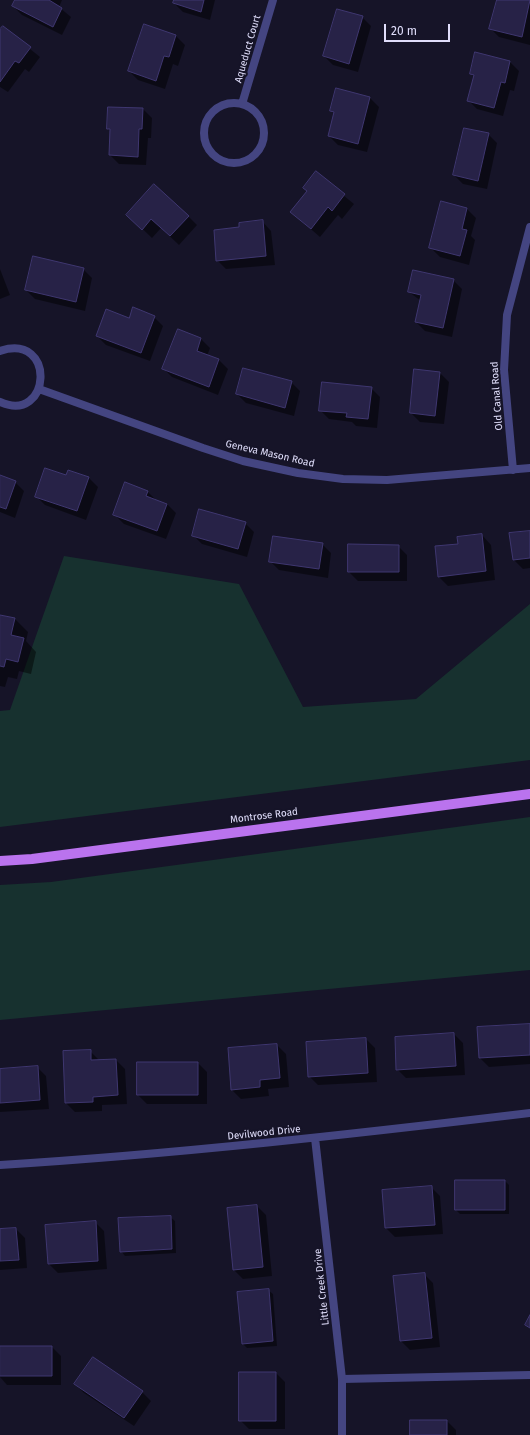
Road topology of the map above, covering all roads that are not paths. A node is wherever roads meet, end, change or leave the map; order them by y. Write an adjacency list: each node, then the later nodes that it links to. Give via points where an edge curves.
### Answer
1 (273, 0): 2 (street, Aqueduct Court)
2 (242, 104): 2 (street, via 232,103 217,108 206,120 204,140 209,150 226,162 236,163 255,154 264,136 259,116)
3 (530, 227): 8 (street, Old Canal Road, via 507,315 504,370)
4 (0, 352): 5 (street, via 10,348 29,353 41,369)
5 (39, 389): 6 (street, via 26,403 16,406); 8 (street, Geneva Mason Road, via 243,461 298,473 343,479 387,480)
6 (0, 402)
7 (530, 468): 8 (street, Geneva Mason Road)
8 (514, 470)
9 (530, 794): 10 (main road, Montrose Road, via 40,858)
10 (0, 861)
11 (530, 1113): 12 (street, Devilwood Drive)
12 (315, 1138): 13 (street, Devilwood Drive, via 122,1157); 15 (street, Little Creek Drive)
13 (0, 1165)
14 (530, 1375): 15 (street)
15 (342, 1379): 16 (street, Little Creek Drive)
16 (342, 1435)

